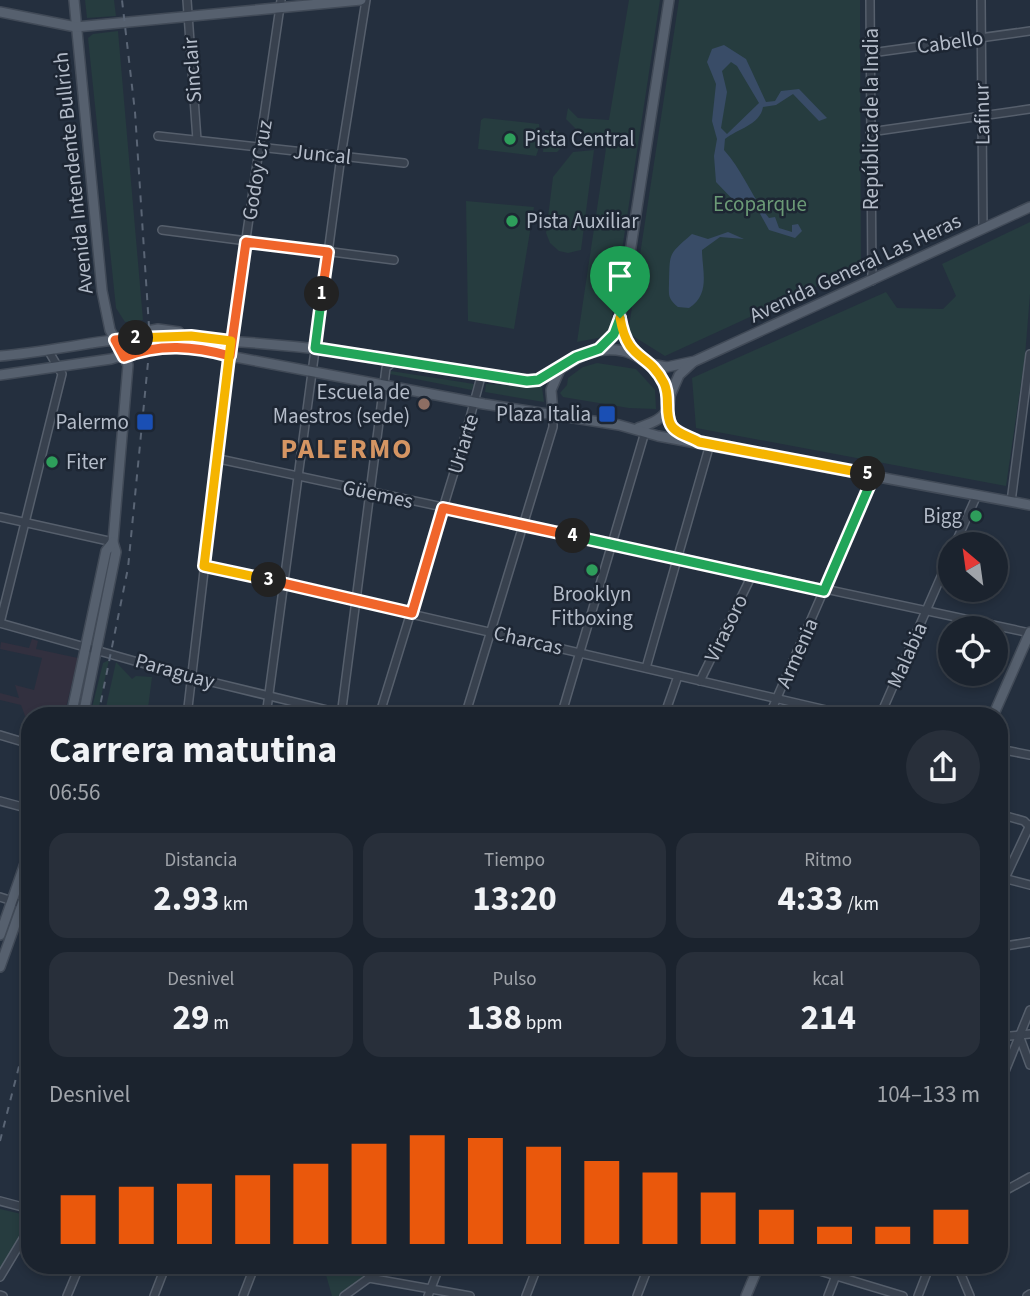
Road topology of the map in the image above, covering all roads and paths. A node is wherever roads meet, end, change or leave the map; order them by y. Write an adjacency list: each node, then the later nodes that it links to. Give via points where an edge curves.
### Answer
1 (74, 0): 10 (main road, Avenida Intendente Bullrich)
2 (187, 0): 9 (street, Sinclair)
3 (364, 0): 7 (main road); 20 (street)
4 (669, 0): 29 (main road)
5 (870, 0): 13 (street, República de la India)
6 (981, 0): 12 (street, Lafinur)
7 (281, 3): 9 (main road); 19 (street, Godoy Cruz)
8 (0, 12): 10 (main road)
9 (188, 15): 10 (main road); 18 (street, Sinclair)
10 (76, 27): 30 (main road, Avenida Intendente Bullrich, via 101,282)
11 (1030, 31): 12 (street, Cabello)
12 (982, 38): 13 (street, Cabello); 15 (street, Lafinur)
13 (871, 53): 16 (street, República de la India)
14 (1030, 109): 15 (street)
15 (982, 116): 16 (street); 23 (street, Lafinur)
16 (870, 132): 28 (street, República de la India)
17 (158, 136): 18 (street, Juncal)
18 (197, 140): 19 (street, Juncal)
19 (262, 147): 20 (street, Juncal); 25 (street, Godoy Cruz)
20 (341, 156): 21 (street, Juncal); 26 (street)
21 (404, 163)
22 (1030, 206): 23 (main road, Avenida General Las Heras)
23 (983, 228): 28 (main road, Avenida General Las Heras)
24 (162, 230): 25 (street)
25 (246, 242): 26 (street); 31 (street, Godoy Cruz)
26 (328, 252): 27 (street); 32 (street)
27 (394, 260)
28 (872, 281): 41 (main road, Avenida General Las Heras)
29 (620, 318): 33 (main road, via 614,334); 35 (main road)
30 (115, 340): 31 (main road, via 158,329); 34 (main road); 38 (main road, Avenida Intendente Bullrich)
31 (231, 341): 32 (main road); 37 (street, Godoy Cruz)
32 (315, 348): 40 (main road); 45 (street)
33 (599, 349): 35 (main road); 43 (main road)
34 (47, 350): 39 (main road); 44 (street)
35 (634, 354): 42 (main road)
36 (1030, 355): 53 (street)
37 (230, 356): 38 (main road, via 176,346 143,349); 45 (main road); 57 (street, Godoy Cruz)
38 (124, 357): 44 (main road); 69 (main road, via 128,365)
39 (0, 358)
40 (396, 359): 46 (main road); 48 (street, via 386,368)
41 (695, 361): 42 (main road, Avenida General Las Heras); 49 (main road, Avenida General Las Heras, via 679,375)
42 (649, 364): 49 (main road, via 664,382)
43 (562, 366): 46 (main road, via 533,381); 52 (main road, via 551,390)
44 (61, 367): 47 (main road); 66 (street)
45 (312, 371): 48 (main road); 59 (street)
46 (482, 373): 50 (street, Uriarte)
47 (0, 375)
48 (384, 385): 50 (main road); 60 (street)
49 (669, 398): 51 (main road)
50 (475, 402): 52 (main road); 64 (street, Uriarte)
51 (667, 409): 54 (main road); 55 (main road, via 672,427)
52 (553, 413): 54 (main road); 67 (street, via 553,427)
53 (1026, 421): 62 (street)
54 (641, 430): 55 (main road); 70 (street)
55 (699, 442): 56 (main road)
56 (710, 444): 58 (main road); 71 (street)
57 (219, 459): 59 (street, Güemes); 72 (street, Godoy Cruz)
58 (874, 475): 61 (main road); 76 (street, Armenia)
59 (297, 476): 60 (street, Güemes); 74 (street)
60 (372, 492): 64 (street, Güemes); 77 (street)
61 (977, 495): 62 (main road); 68 (street)
62 (1011, 502): 63 (main road)
63 (1030, 505)
64 (443, 508): 67 (street, Güemes); 78 (street, Uriarte)
65 (0, 517): 66 (street)
66 (25, 522): 69 (street); 80 (street)
67 (523, 525): 70 (street, Güemes); 81 (street)
68 (960, 532)
69 (113, 542): 83 (main road, via 116,552)
70 (613, 545): 71 (street, Güemes); 84 (street)
71 (676, 559): 73 (street, Güemes); 85 (street)
72 (204, 566): 74 (street, Charcas); 87 (street, Godoy Cruz)
73 (752, 575): 76 (street, Güemes); 88 (street, Virasoro)
74 (282, 583): 77 (street, Charcas); 89 (street)
75 (938, 584): 79 (street, Malabia)
76 (824, 591): 79 (street, Güemes); 90 (street, Armenia)
77 (357, 600): 78 (street, Charcas); 96 (street)
78 (412, 613): 81 (street, Charcas); 97 (street, Uriarte)
79 (926, 613): 82 (street, Güemes); 103 (street, Malabia)
80 (0, 623): 83 (street, Paraguay)
81 (492, 632): 84 (street, Charcas); 98 (street)
82 (1030, 633): 104 (main road)
83 (93, 648): 87 (street, Paraguay); 91 (main road); 92 (main road)
84 (581, 652): 85 (street, Charcas); 99 (street)
85 (646, 668): 86 (street, Charcas)
86 (678, 676): 88 (street, Charcas); 100 (street)
87 (191, 677): 89 (street, Paraguay); 93 (street, Godoy Cruz)
88 (700, 681): 90 (street, Charcas)
89 (268, 695): 94 (street); 95 (street, Paraguay)
90 (777, 698): 101 (street, Armenia); 102 (street, Charcas)
91 (74, 707)
92 (84, 707)
93 (188, 707)
94 (267, 707)
95 (314, 707)
96 (342, 707)
97 (382, 707)
98 (468, 707)
99 (564, 707)
100 (667, 707)
101 (773, 707)
102 (814, 707)
103 (884, 707)
104 (997, 707)
105 (0, 736): 106 (street)
106 (21, 742)
107 (1008, 750): 108 (street)
108 (1030, 755)
109 (0, 801): 110 (street)
110 (21, 807)
111 (1008, 817): 112 (street)
112 (1030, 826): 113 (street)
113 (1008, 867)
114 (21, 874): 118 (main road)
115 (1008, 880): 116 (street)
116 (1030, 885)
117 (0, 897): 118 (street)
118 (12, 900): 119 (street); 121 (main road)
119 (21, 904)
120 (21, 907): 124 (main road)
121 (0, 934)
122 (1030, 942): 123 (street)
123 (1008, 946)
124 (0, 967)
125 (1030, 1010): 127 (street)
126 (1030, 1034): 127 (street)
127 (1019, 1035): 128 (street); 129 (street); 130 (street)
128 (1008, 1036)
129 (1008, 1063)
130 (1030, 1065)
131 (1030, 1177): 132 (street)
132 (1008, 1189)
133 (0, 1201): 134 (street)
134 (21, 1207)
135 (21, 1242): 148 (street)
136 (76, 1274): 151 (street)
137 (163, 1274): 152 (street)
138 (252, 1274): 153 (street)
139 (369, 1274): 149 (street)
140 (436, 1274): 150 (street)
141 (535, 1274): 156 (street)
142 (646, 1274): 157 (street)
143 (755, 1274): 158 (main road)
144 (829, 1274): 147 (street)
145 (927, 1274): 161 (street)
146 (961, 1274): 162 (street)
147 (836, 1276): 159 (street); 160 (street)
148 (0, 1277)
149 (369, 1278): 150 (street); 154 (street)
150 (429, 1293): 155 (street)
151 (66, 1296)
152 (154, 1296)
153 (243, 1296)
154 (344, 1296)
155 (470, 1296)
156 (526, 1296)
157 (637, 1296)
158 (746, 1296)
159 (828, 1296)
160 (903, 1296)
161 (918, 1296)
162 (970, 1296)

